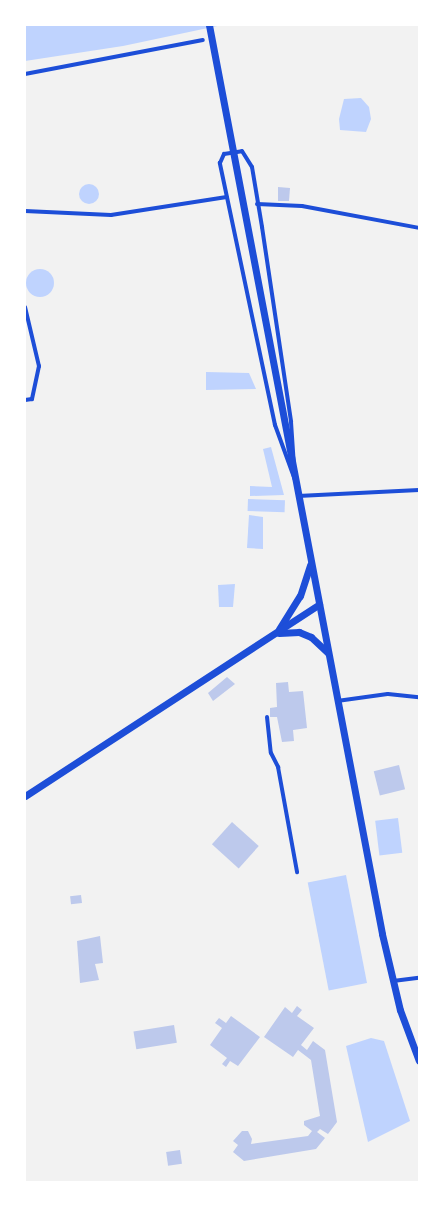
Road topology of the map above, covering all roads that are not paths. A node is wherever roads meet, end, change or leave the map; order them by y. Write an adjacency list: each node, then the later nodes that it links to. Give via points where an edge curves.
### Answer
1 (209, 25): 10 (highway)
2 (203, 40): 3 (street)
3 (25, 74)
4 (227, 197): 5 (street, via 220,163 224,154 242,151 252,167); 6 (street, via 111,215); 10 (street, via 275,425)
5 (257, 204): 7 (street, via 302,206); 10 (street, via 292,422)
6 (25, 211)
7 (419, 228)
8 (25, 307): 9 (street, via 39,366 32,399)
9 (25, 400)
10 (295, 480): 12 (highway)
11 (419, 490): 12 (street)
12 (298, 496): 13 (highway)
13 (310, 564): 14 (highway); 15 (highway, via 300,596)
14 (319, 604): 15 (highway); 16 (highway)
15 (276, 633): 16 (highway, via 299,632 320,643); 20 (highway)
16 (328, 654): 18 (highway)
17 (419, 697): 18 (street, via 388,694)
18 (337, 701): 23 (highway)
19 (266, 717): 21 (street)
20 (25, 796)
21 (297, 872)
22 (419, 978): 23 (street)
23 (393, 981): 24 (highway, via 408,1039)
24 (419, 1061)

